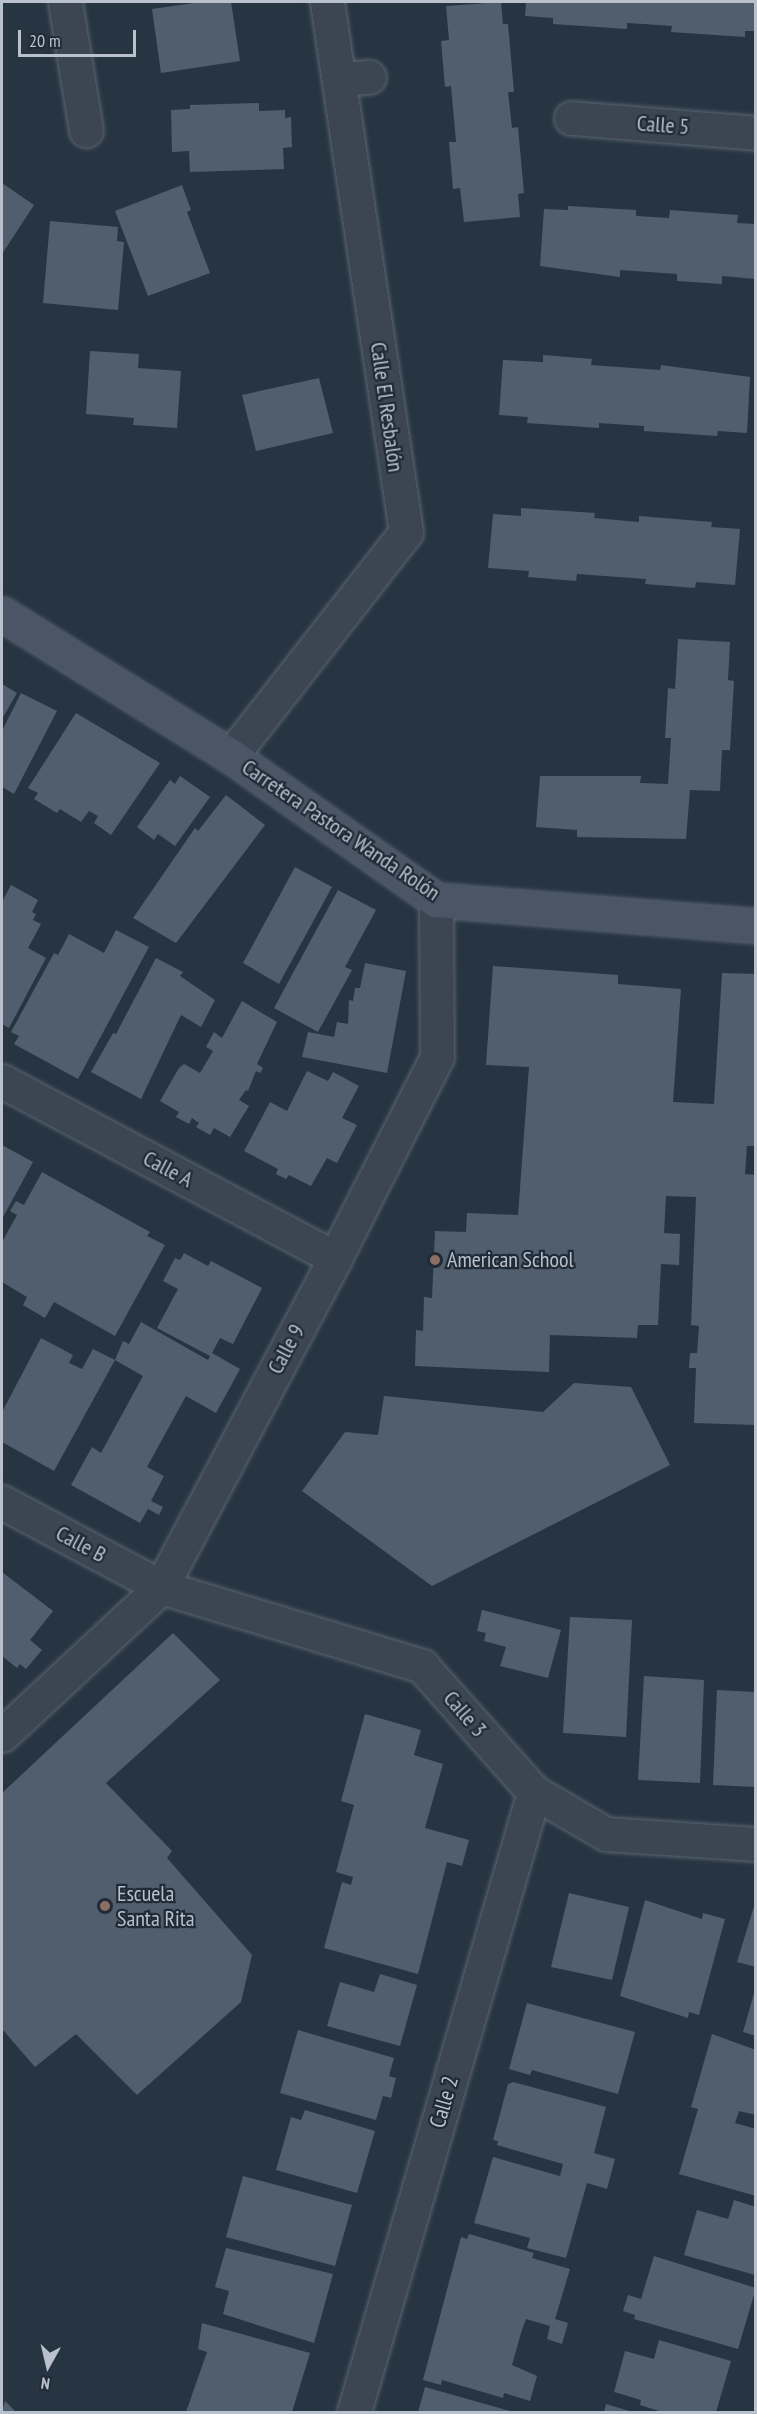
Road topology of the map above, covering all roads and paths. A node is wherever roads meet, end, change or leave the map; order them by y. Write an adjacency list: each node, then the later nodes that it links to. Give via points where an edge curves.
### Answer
1 (65, 2): 4 (street)
2 (327, 2): 7 (street, Calle El Resbalón, via 354,78 406,532)
3 (571, 118): 5 (street, Calle 5)
4 (86, 130)
5 (756, 133)
6 (2, 615): 7 (street, Carretera Pastora Wanda Rolón)
7 (231, 756): 8 (street, Carretera Pastora Wanda Rolón)
8 (436, 900): 9 (street, Carretera Pastora Wanda Rolón); 11 (street, Calle 9, via 437,1057)
9 (756, 926)
10 (2, 1081): 11 (street, Calle A)
11 (335, 1258): 13 (street, Calle 9)
12 (2, 1502): 13 (street, Calle B)
13 (161, 1587): 14 (street, Calle 9); 15 (street, Calle 3, via 422,1666)
14 (2, 1735)
15 (534, 1792): 16 (street, Calle 3, via 606,1834); 17 (street, Calle 2)
16 (756, 1844)
17 (354, 2412)

